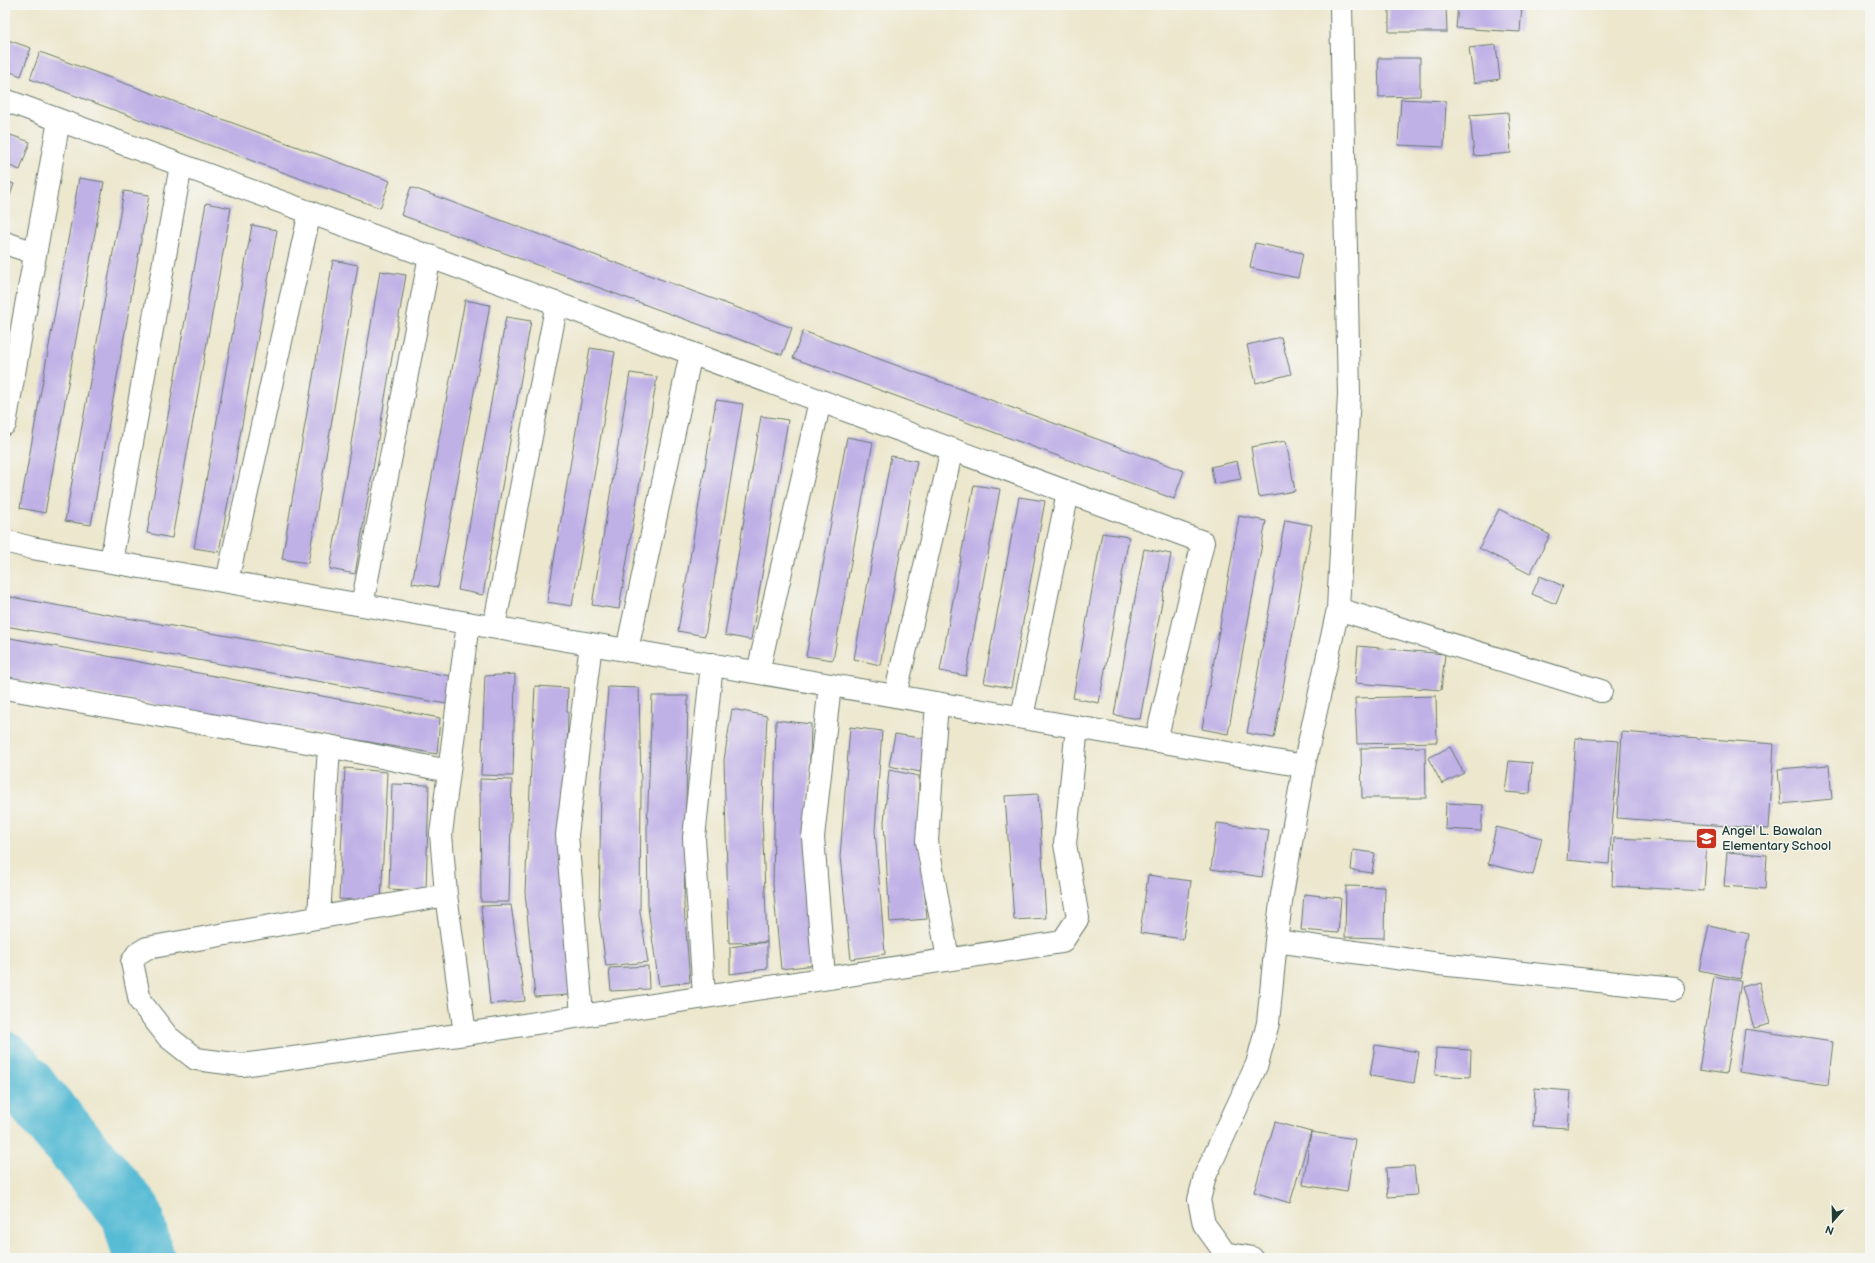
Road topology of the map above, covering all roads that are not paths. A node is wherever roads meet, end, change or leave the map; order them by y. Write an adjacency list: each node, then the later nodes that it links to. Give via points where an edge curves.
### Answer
1 (1341, 5): 19 (street, via 1349,394)
2 (5, 100): 3 (street)
3 (60, 120): 4 (street); 7 (street)
4 (181, 165): 5 (street); 16 (street)
5 (310, 212): 8 (street); 17 (street)
6 (5, 243): 7 (street)
7 (35, 253): 12 (street)
8 (430, 256): 9 (street); 18 (street)
9 (557, 303): 10 (street); 21 (street)
10 (691, 353): 11 (street); 23 (street)
11 (820, 401): 13 (street); 25 (street)
12 (5, 424)
13 (952, 449): 14 (street); 29 (street)
14 (1068, 492): 31 (street); 33 (street, via 1203,542)
15 (5, 541): 16 (street)
16 (111, 562): 17 (street)
17 (227, 582): 18 (street)
18 (362, 605): 20 (street)
19 (1338, 610): 28 (street); 35 (street)
20 (468, 622): 21 (street); 36 (street)
21 (494, 628): 22 (street)
22 (591, 644): 23 (street); 44 (street, via 567,835)
23 (627, 650): 24 (street)
24 (712, 664): 25 (street); 43 (street, via 694,838)
25 (758, 672): 26 (street)
26 (830, 685): 29 (street); 41 (street, via 813,837)
27 (5, 688): 34 (street)
28 (1601, 691)
29 (895, 696): 30 (street)
30 (937, 703): 31 (street); 40 (street, via 927,841)
31 (1022, 717): 32 (street)
32 (1077, 727): 33 (street); 40 (street, via 1065,844 1078,918 1062,942)
33 (1156, 740): 35 (street)
34 (329, 746): 36 (street); 38 (street)
35 (1304, 766): 39 (street)
36 (448, 771): 37 (street, via 441,834)
37 (446, 895): 38 (street); 45 (street)
38 (319, 917): 45 (street, via 147,948 137,954 132,962 140,1001 168,1037 196,1059 242,1065)
39 (1276, 941): 42 (street, via 1439,964); 46 (street, via 1268,1023 1257,1064 1205,1176 1199,1200 1204,1224)
40 (948, 959): 41 (street)
41 (824, 978): 43 (street)
42 (1674, 989)
43 (704, 996): 44 (street)
44 (582, 1014): 45 (street)
45 (465, 1034)
46 (1225, 1256): 47 (street)
47 (1252, 1258)

